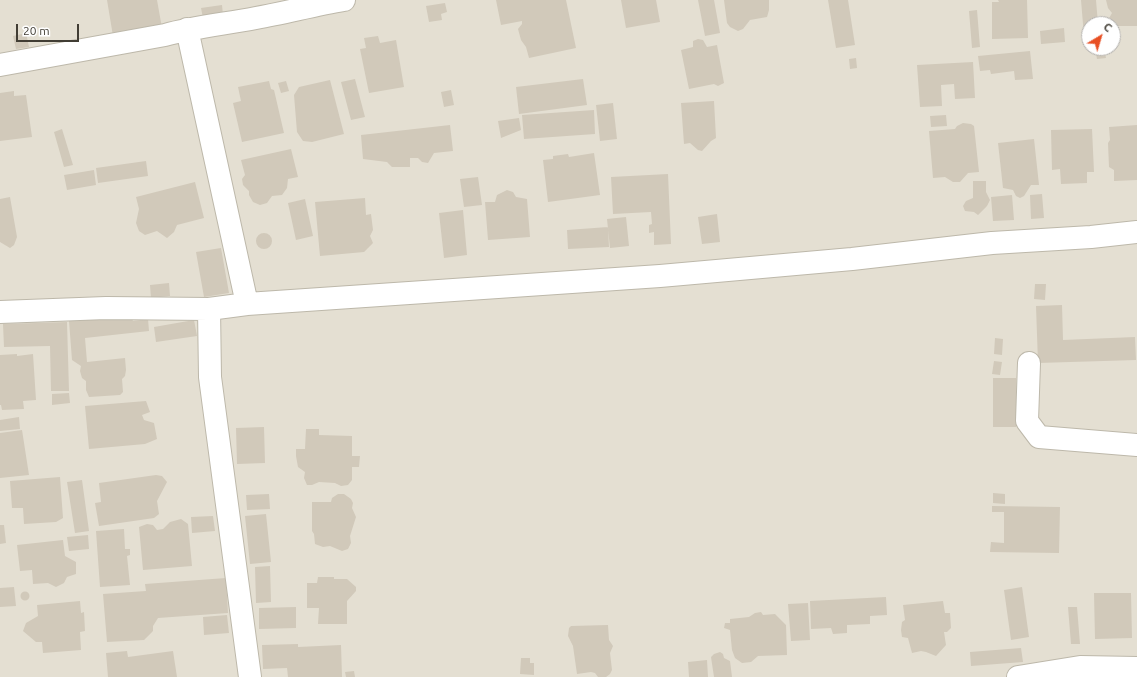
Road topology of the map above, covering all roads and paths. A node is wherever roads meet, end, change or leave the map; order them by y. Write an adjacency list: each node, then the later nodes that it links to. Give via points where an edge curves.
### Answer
1 (344, 0): 2 (street)
2 (187, 29): 3 (street); 5 (street)
3 (0, 65)
4 (1137, 232): 5 (street, via 992,243 668,276)
5 (246, 304): 6 (street)
6 (209, 309): 7 (street, via 106,308); 11 (street, via 210,376)
7 (0, 312)
8 (1029, 363): 9 (street, via 1027,421 1039,437)
9 (1137, 445)
10 (1137, 668): 12 (street, via 1080,667)
11 (250, 677)
12 (1018, 677)

